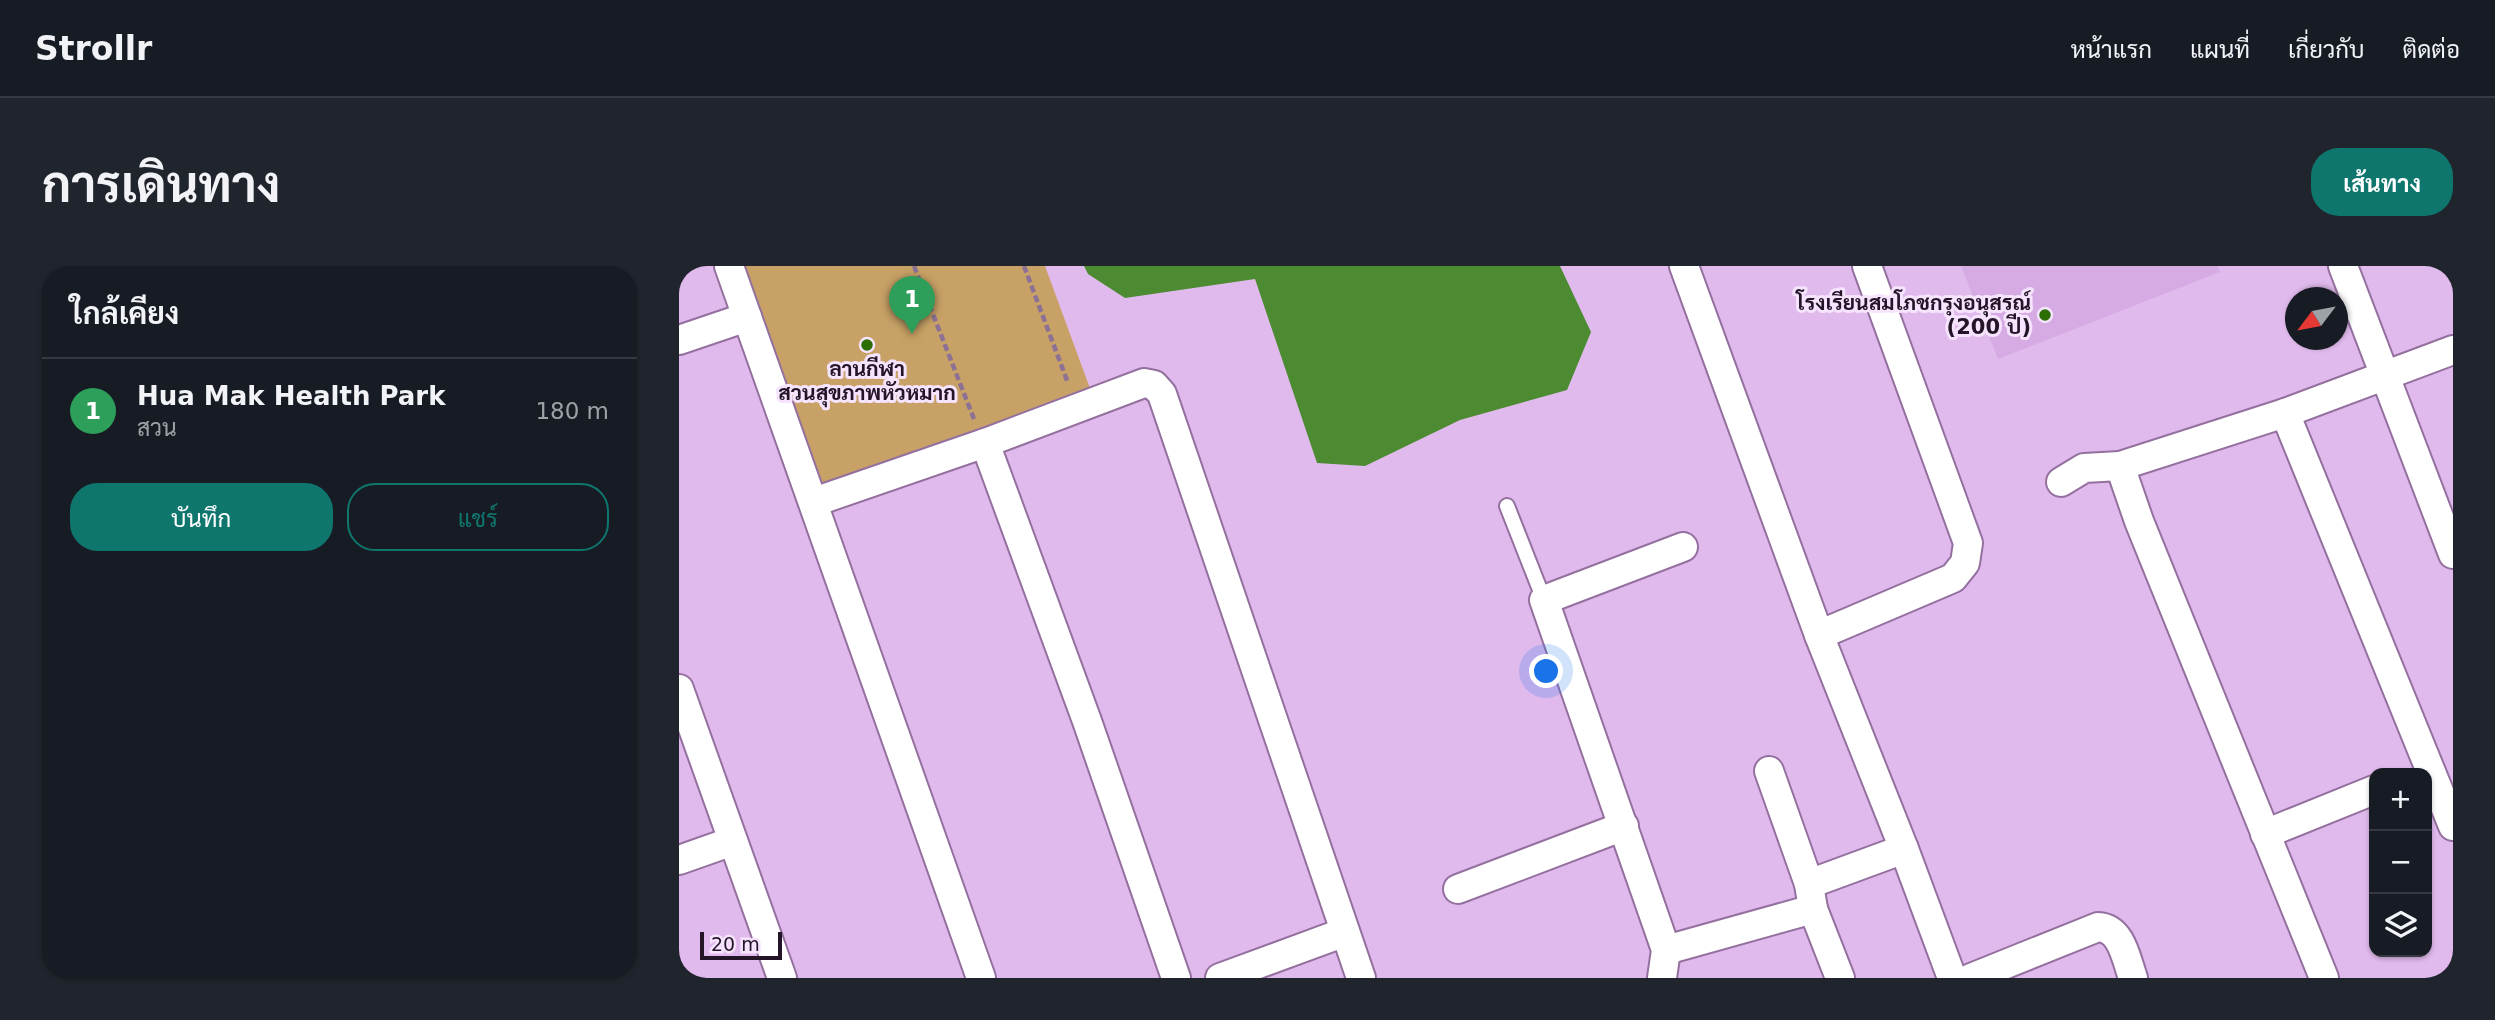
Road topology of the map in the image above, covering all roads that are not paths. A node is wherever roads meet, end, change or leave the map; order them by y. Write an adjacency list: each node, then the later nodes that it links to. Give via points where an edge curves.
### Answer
1 (729, 266): 5 (street)
2 (1684, 266): 18 (street)
3 (1867, 266): 18 (street, via 1968,543 1965,563 1953,578)
4 (2343, 266): 8 (street)
5 (747, 317): 6 (street); 13 (street)
6 (679, 340)
7 (2453, 350): 8 (street)
8 (2385, 377): 9 (street); 16 (street)
9 (2285, 413): 11 (street); 20 (street)
10 (980, 433): 13 (street); 32 (street, via 1144,383 1154,385 1162,394); 36 (street)
11 (2120, 466): 12 (street, via 2084,468); 26 (street)
12 (2061, 482)
13 (814, 502): 35 (street)
14 (1507, 506): 17 (lane)
15 (1683, 547): 17 (street)
16 (2453, 554)
17 (1543, 600): 24 (street)
18 (1819, 635): 28 (street)
19 (679, 689): 27 (street)
20 (2422, 768)
21 (1769, 771): 31 (street)
22 (2432, 788): 25 (street)
23 (2369, 792): 26 (street)
24 (1624, 826): 30 (street); 33 (street)
25 (2453, 826)
26 (2265, 834): 44 (street)
27 (733, 841): 29 (street); 34 (street)
28 (1904, 849): 31 (street); 41 (street)
29 (679, 860)
30 (1458, 889)
31 (1811, 896): 33 (street); 40 (street)
32 (1345, 932): 37 (street); 38 (street)
33 (1666, 950): 39 (street)
34 (782, 978)
35 (981, 978)
36 (1177, 978)
37 (1220, 978)
38 (1361, 978)
39 (1662, 978)
40 (1840, 978)
41 (1952, 978)
42 (1971, 978): 43 (street, via 2098,928 2114,933)
43 (2133, 978)
44 (2324, 978)

